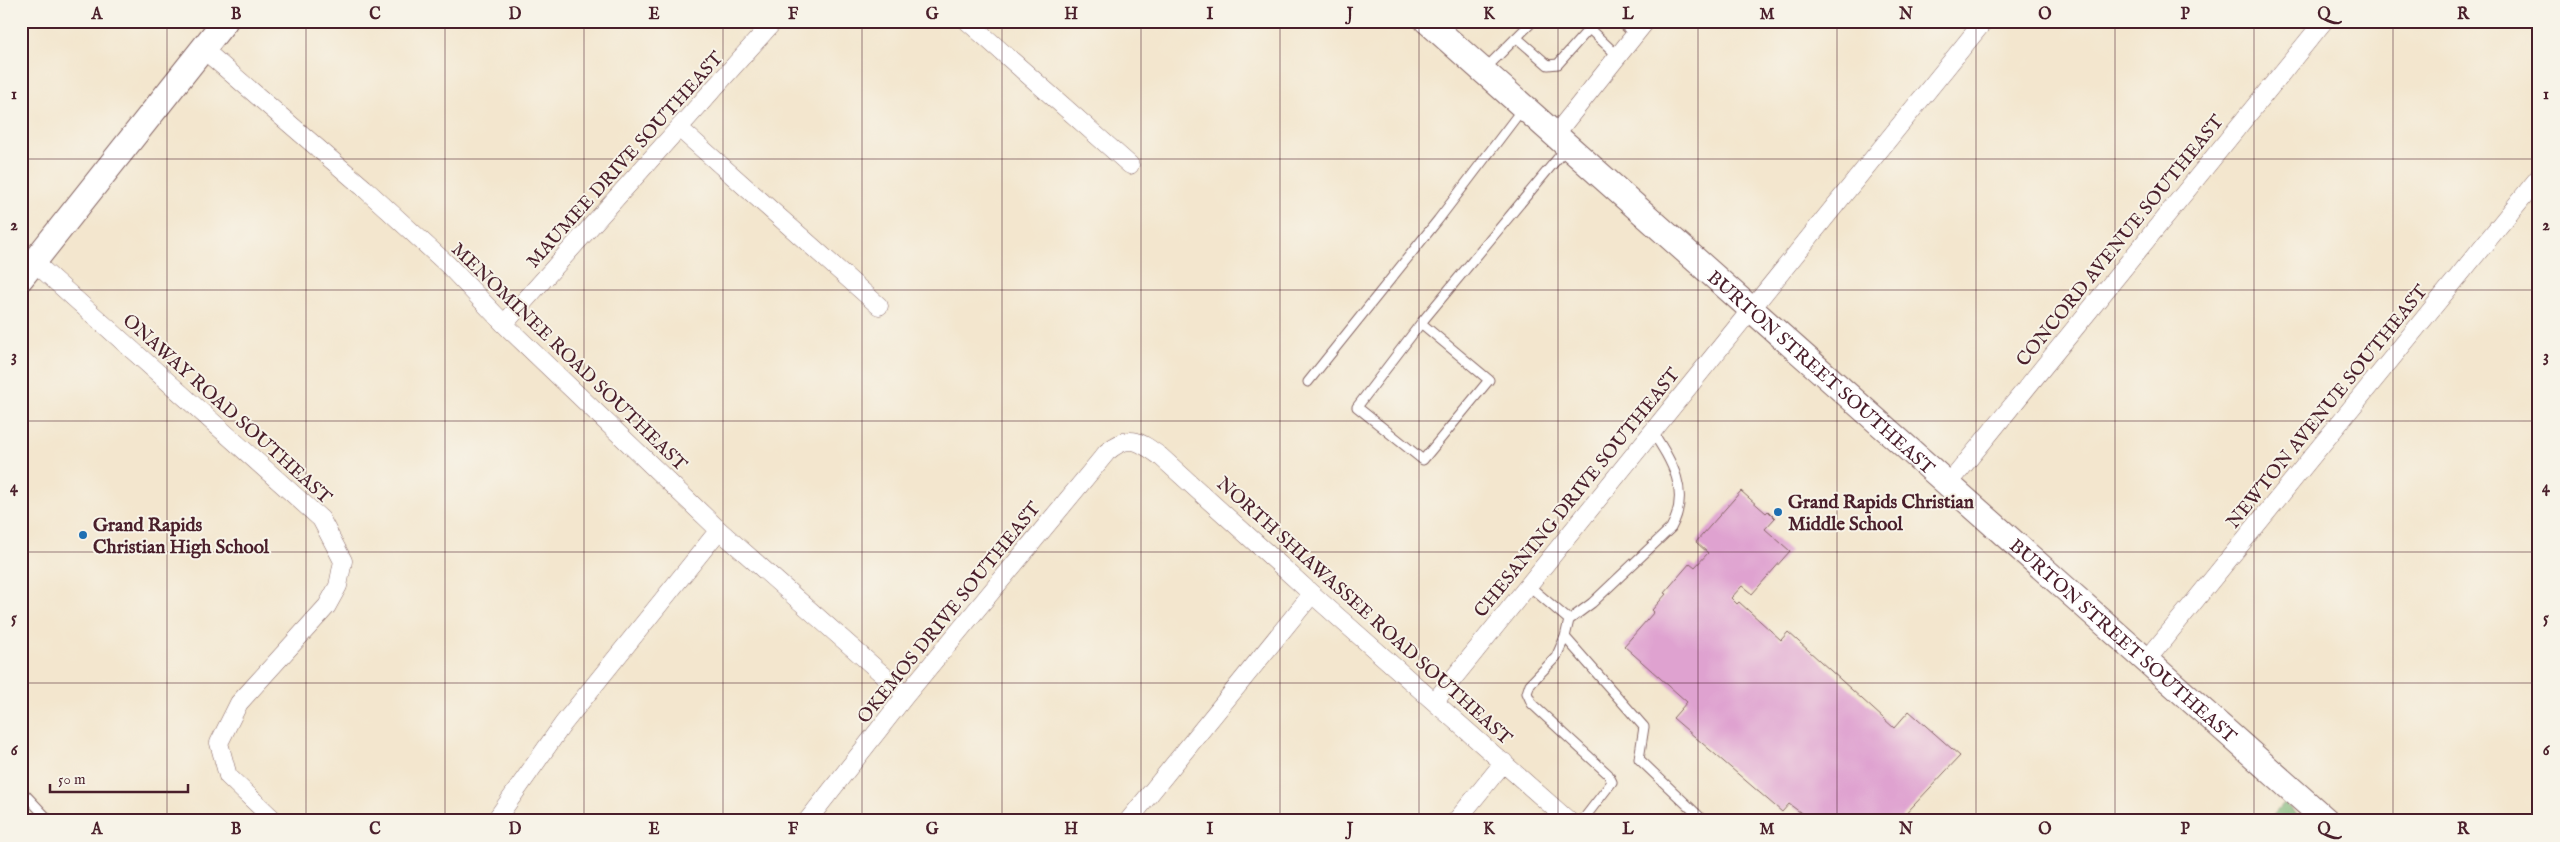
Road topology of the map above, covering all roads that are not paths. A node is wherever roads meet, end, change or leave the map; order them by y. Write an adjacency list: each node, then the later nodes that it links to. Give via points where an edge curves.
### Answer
1 (225, 21): 14 (main road)
2 (774, 21): 18 (street, MAUMEE DRIVE SOUTHEAST)
3 (967, 21): 20 (street)
4 (1427, 21): 16 (main road, BURTON STREET SOUTHEAST)
5 (1581, 21): 11 (lane)
6 (1620, 21): 12 (lane)
7 (1646, 21): 12 (street)
8 (1984, 21): 24 (street, CHESANING DRIVE SOUTHEAST)
9 (2324, 21): 30 (street, CONCORD AVENUE SOUTHEAST)
10 (1530, 24): 13 (lane)
11 (1588, 29): 13 (lane, via 1558,64 1548,65); 15 (lane)
12 (1635, 35): 15 (street)
13 (1517, 38): 16 (lane)
14 (203, 49): 22 (main road); 25 (street, MENOMINEE ROAD SOUTHEAST, via 364,188 448,266)
15 (1618, 56): 19 (street)
16 (1482, 72): 17 (main road, BURTON STREET SOUTHEAST)
17 (1523, 108): 19 (main road, BURTON STREET SOUTHEAST); 27 (lane)
18 (680, 128): 23 (street); 25 (street, MAUMEE DRIVE SOUTHEAST)
19 (1561, 142): 24 (main road, BURTON STREET SOUTHEAST); 26 (lane)
20 (1130, 165)
21 (2539, 177): 36 (street, NEWTON AVENUE SOUTHEAST)
22 (28, 270): 42 (street, ONAWAY ROAD SOUTHEAST, via 321,519 343,561 338,586 327,606 239,703 219,743 228,776)
23 (879, 306)
24 (1750, 309): 28 (street, CHESANING DRIVE SOUTHEAST); 30 (main road, BURTON STREET SOUTHEAST)
25 (504, 324): 31 (street, MENOMINEE ROAD SOUTHEAST)
26 (1421, 324): 26 (lane, via 1489,380 1423,460 1357,406)
27 (1308, 382)
28 (1652, 431): 32 (street, CHESANING DRIVE SOUTHEAST); 34 (lane, via 1672,462 1680,485 1677,517 1671,528 1592,603)
29 (1128, 440): 33 (street, NORTH SHIAWASSEE ROAD SOUTHEAST, via 1142,443 1160,456); 37 (street, OKEMOS DRIVE SOUTHEAST, via 1118,442 1106,452)
30 (1947, 486): 36 (main road, BURTON STREET SOUTHEAST)
31 (719, 530): 37 (street, MENOMINEE ROAD SOUTHEAST); 43 (street, via 563,724)
32 (1528, 585): 34 (lane); 38 (street, CHESANING DRIVE SOUTHEAST)
33 (1312, 594): 38 (street, NORTH SHIAWASSEE ROAD SOUTHEAST); 45 (street)
34 (1569, 620): 35 (lane)
35 (1565, 637): 48 (lane, via 1556,657 1530,684 1528,693 1538,709 1608,774 1612,782); 49 (lane, via 1644,727 1639,759)
36 (2146, 661): 50 (main road, BURTON STREET SOUTHEAST)
37 (906, 696): 44 (street, OKEMOS DRIVE SOUTHEAST)
38 (1434, 700): 39 (street, NORTH SHIAWASSEE ROAD SOUTHEAST)
39 (1504, 762): 46 (street); 47 (street, NORTH SHIAWASSEE ROAD SOUTHEAST)
40 (21, 790): 41 (lane)
41 (50, 821)
42 (275, 821)
43 (495, 821)
44 (807, 821)
45 (1128, 821)
46 (1456, 821)
47 (1569, 821)
48 (1582, 821)
49 (1704, 821)
50 (2327, 821)

